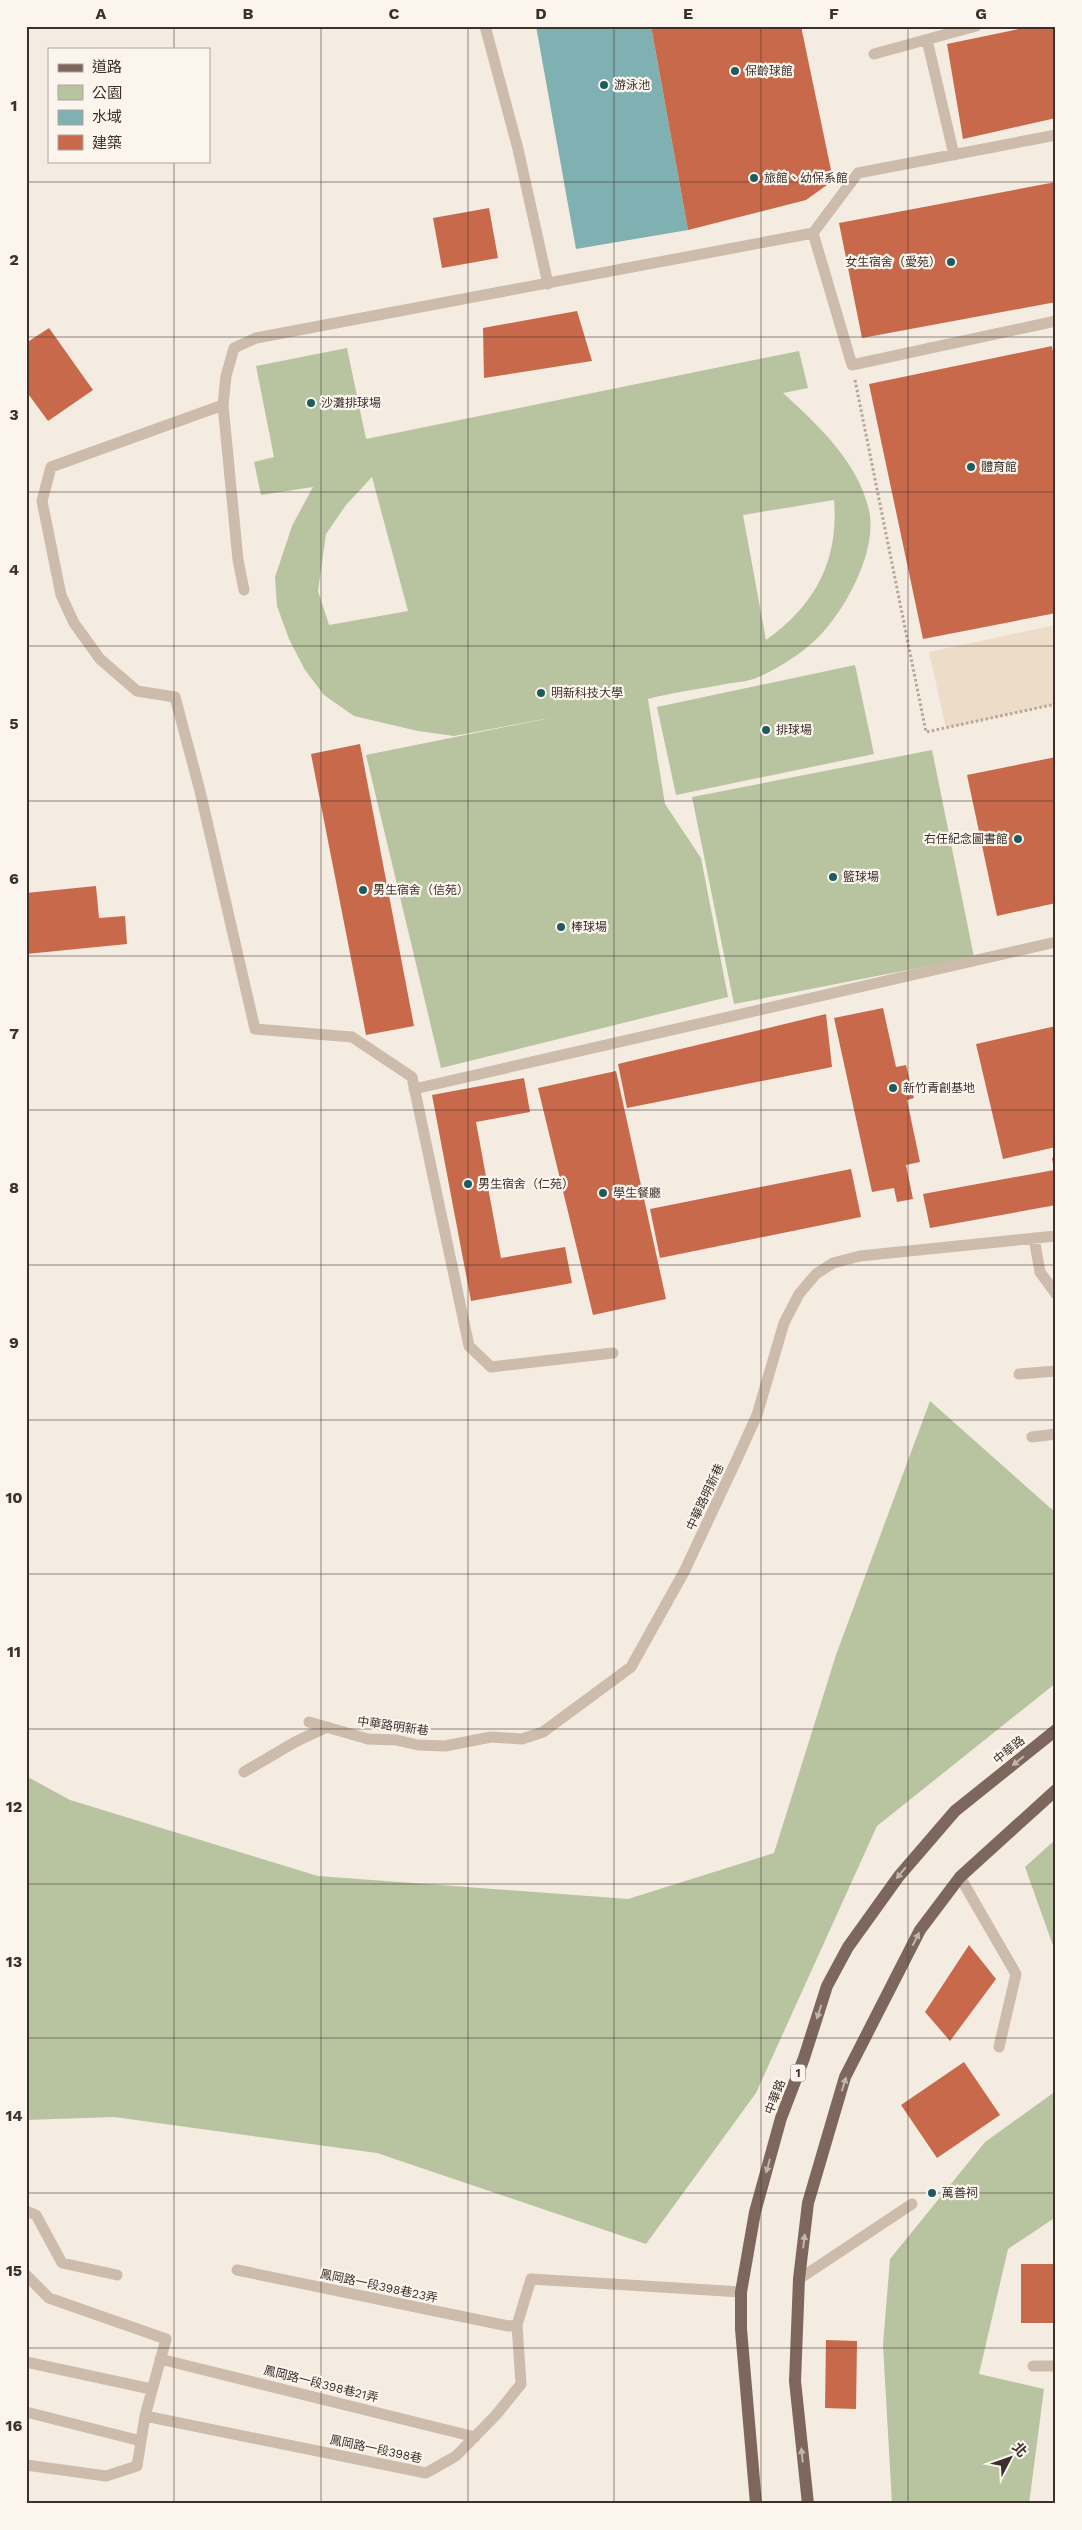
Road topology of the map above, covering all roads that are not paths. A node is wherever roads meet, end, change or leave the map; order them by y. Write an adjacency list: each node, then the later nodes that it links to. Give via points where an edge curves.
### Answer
1 (485, 26): 8 (lane, via 518,148)
2 (976, 26): 3 (lane)
3 (927, 40): 4 (lane); 6 (lane)
4 (874, 54)
5 (1056, 135): 6 (lane)
6 (954, 155): 7 (lane, via 858,173)
7 (814, 233): 8 (lane); 9 (lane, via 852,365)
8 (548, 284): 10 (lane, via 256,338 234,348 226,376)
9 (1056, 320)
10 (223, 406): 11 (lane, via 238,560); 13 (lane, via 51,467 42,501 61,595 74,624 100,659 137,691 175,697 255,1029 352,1037 412,1077)
11 (244, 590)
12 (1056, 942): 13 (lane)
13 (414, 1089): 17 (lane, via 469,1346 490,1367)
14 (1056, 1236): 15 (lane, 中華路明新巷)
15 (1034, 1238): 16 (lane, via 1040,1272); 23 (lane, 中華路明新巷, via 860,1256 816,1274 799,1294 784,1323 757,1415 745,1442 684,1572 631,1667 543,1732 522,1739 491,1737 445,1746 418,1746 396,1740 368,1739)
16 (1056, 1294)
17 (613, 1353)
18 (1056, 1371): 19 (lane)
19 (1019, 1374)
20 (1056, 1434): 21 (lane)
21 (1032, 1437)
22 (309, 1722): 23 (lane, 中華路明新巷)
23 (327, 1727): 25 (lane)
24 (1056, 1730): 35 (main road, 中華路 / 1, one-way to 35, via 955,1811 899,1876 848,1947 828,1986 781,2118 755,2212)
25 (244, 1772)
26 (1056, 1790): 27 (main road)
27 (960, 1877): 28 (lane, via 1016,1974); 34 (main road, one-way to 27, via 808,2203 845,2078 920,1930)
28 (999, 2047)
29 (912, 2204): 34 (lane)
30 (26, 2211): 33 (lane, via 36,2215 62,2263)
31 (237, 2270): 36 (lane, 鳳岡路一段398巷23弄, via 508,2326)
32 (26, 2275): 37 (lane, via 49,2298 166,2339)
33 (117, 2275)
34 (799, 2279): 48 (main road, one-way to 34, via 795,2381)
35 (741, 2292): 36 (lane, 鳳岡路一段398巷, via 531,2279); 47 (main road, 中華路 / 1, via 741,2329)
36 (517, 2325): 44 (lane, 鳳岡路一段398巷, via 520,2384)
37 (160, 2359): 41 (lane); 44 (lane, 鳳岡路一段398巷21弄)
38 (26, 2362): 41 (lane)
39 (1033, 2366): 40 (lane)
40 (1056, 2366)
41 (151, 2389): 43 (lane)
42 (26, 2412): 45 (lane)
43 (145, 2416): 44 (lane, 鳳岡路一段398巷, via 426,2473 456,2456); 45 (lane)
44 (475, 2437)
45 (141, 2441): 46 (lane, via 137,2466 106,2476)
46 (26, 2465)
47 (756, 2504)
48 (808, 2504)

